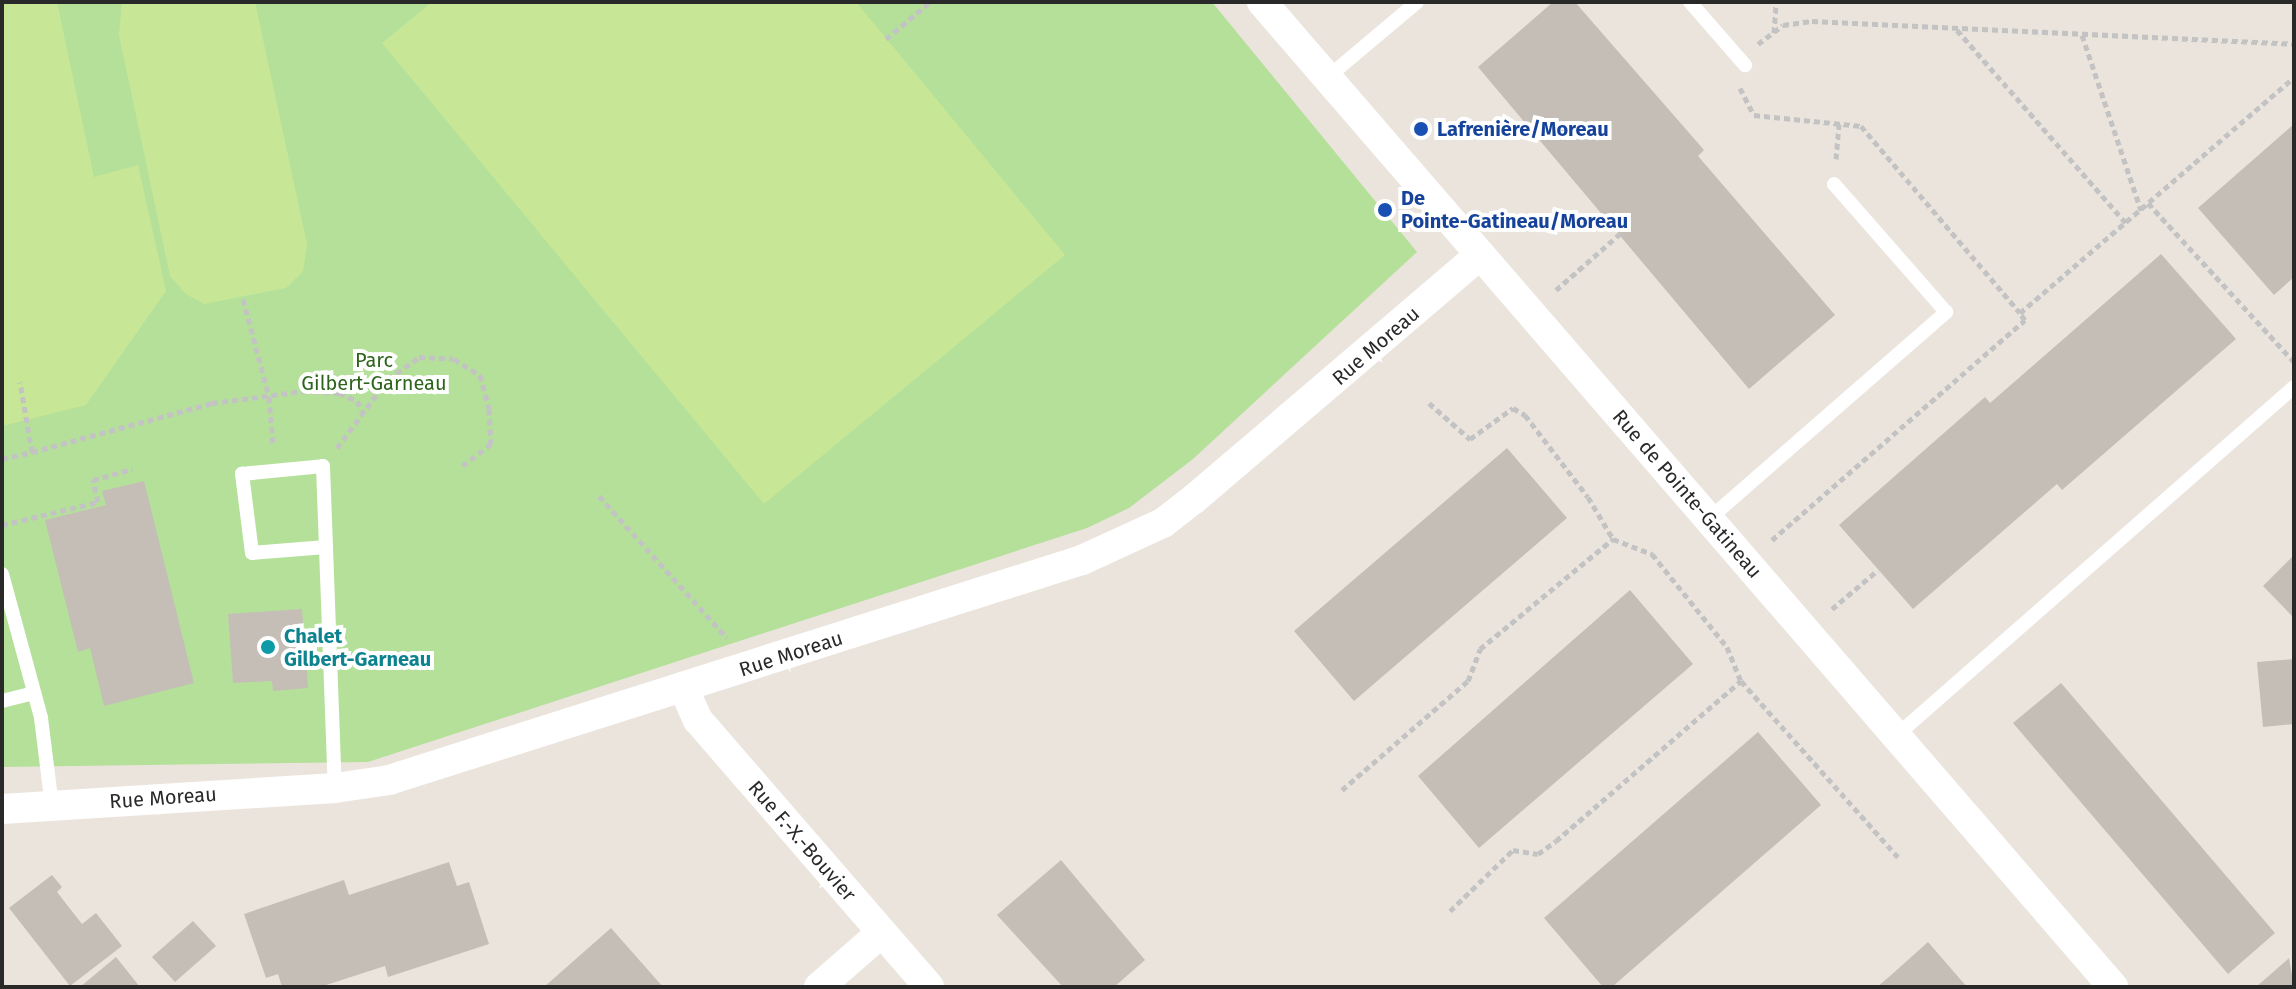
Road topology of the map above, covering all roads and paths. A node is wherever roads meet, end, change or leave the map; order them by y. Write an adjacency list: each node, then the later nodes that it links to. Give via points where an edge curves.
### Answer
1 (930, 2): 9 (path)
2 (1262, 2): 12 (street, Rue de Pointe-Gatineau)
3 (1417, 2): 12 (lane)
4 (1690, 2): 11 (lane)
5 (1776, 2): 7 (path)
6 (1956, 29): 7 (path, via 1812,21 1783,25); 8 (path); 18 (path)
7 (1774, 33): 11 (path, via 1754,47)
8 (2082, 35): 10 (path); 17 (path)
9 (886, 39)
10 (2294, 44)
11 (1745, 65): 14 (path, via 1738,81 1754,115)
12 (1328, 77): 20 (street, Rue de Pointe-Gatineau)
13 (2294, 77): 16 (path)
14 (1839, 124): 15 (path); 23 (path, via 1861,126)
15 (1834, 184): 37 (lane, via 1946,312)
16 (2149, 202): 17 (path); 18 (path); 24 (path)
17 (2141, 210): 18 (path)
18 (2124, 224): 23 (path)
19 (1622, 232): 21 (path)
20 (1480, 255): 37 (street, Rue de Pointe-Gatineau); 47 (street, Rue Moreau, via 1379,346 1163,523 1082,560)
21 (1556, 290)
22 (243, 299): 27 (path)
23 (2020, 313): 40 (path, via 2025,320)
24 (2294, 362)
25 (20, 382): 30 (path)
26 (2294, 387): 50 (lane)
27 (269, 397): 29 (path, via 303,391 339,393 357,401); 30 (path, via 212,403); 35 (path)
28 (1429, 403): 39 (path, via 1470,439 1513,408 1525,415)
29 (364, 414): 32 (path); 33 (path, via 388,379 419,357 454,359 480,375 489,409 491,444)
30 (32, 452): 31 (path)
31 (2, 459)
32 (323, 466): 35 (lane); 41 (lane)
33 (462, 466)
34 (132, 469): 38 (path, via 93,480 98,502)
35 (275, 471): 41 (lane, via 242,474 252,553)
36 (599, 496): 45 (path)
37 (1709, 519): 50 (street, Rue de Pointe-Gatineau)
38 (2, 525)
39 (1613, 539): 46 (path, via 1652,554 1727,647); 52 (path, via 1480,649 1468,681)
40 (1772, 540)
41 (326, 547): 51 (lane)
42 (1878, 570): 44 (path)
43 (2, 574): 48 (lane)
44 (1832, 609)
45 (733, 644)
46 (1741, 681): 55 (path); 56 (path, via 1556,841 1538,854 1513,850)
47 (684, 689): 51 (street, Rue Moreau, via 389,780); 57 (street, Rue F.-X.-Bouvier, via 698,720)
48 (34, 693): 49 (lane); 53 (lane)
49 (2, 701)
50 (1896, 736): 60 (street, Rue de Pointe-Gatineau)
51 (335, 788): 53 (street, Rue Moreau)
52 (1342, 790)
53 (52, 806): 54 (street, Rue Moreau)
54 (2, 809)
55 (1898, 857)
56 (1450, 911)
57 (881, 933): 58 (street); 59 (street, Rue F.-X.-Bouvier)
58 (819, 987)
59 (929, 987)
60 (2113, 987)

